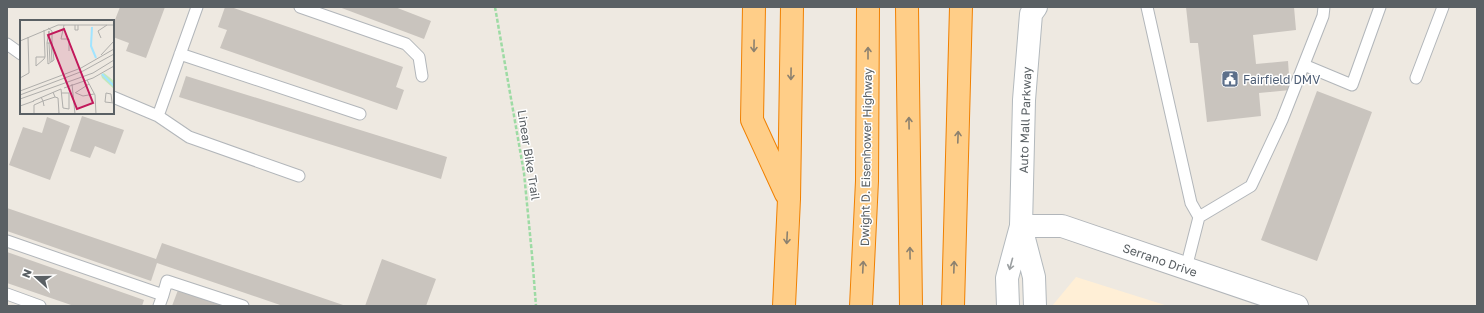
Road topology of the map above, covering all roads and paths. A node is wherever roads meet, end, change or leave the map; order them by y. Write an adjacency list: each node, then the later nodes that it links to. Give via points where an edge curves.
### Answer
1 (197, 7): 16 (lane)
2 (300, 7): 18 (lane, via 406,44 419,56)
3 (495, 7): 33 (path, Linear Bike Trail, via 524,173)
4 (754, 7): 24 (highway, one-way to 24, via 752,120)
5 (792, 7): 24 (highway, one-way to 24)
6 (868, 7): 35 (highway, Dwight D. Eisenhower Highway, one-way to 6, via 867,181)
7 (907, 7): 36 (highway, one-way to 7)
8 (961, 7): 37 (highway, one-way to 8)
9 (1147, 7): 25 (lane, via 1191,203)
10 (1324, 7): 17 (lane)
11 (1380, 7): 17 (lane, via 1352,85)
12 (1443, 7): 19 (lane)
13 (1031, 9): 26 (street, Auto Mall Parkway, via 1024,100)
14 (7, 44): 15 (lane)
15 (20, 53)
16 (180, 54): 21 (lane); 22 (lane)
17 (1304, 65): 25 (lane, via 1251,186)
18 (422, 76)
19 (1416, 78)
20 (114, 97): 22 (lane)
21 (360, 114)
22 (158, 116): 23 (lane, via 189,137)
23 (299, 176)
24 (788, 199): 34 (highway, one-way to 34)
25 (1199, 217): 28 (lane)
26 (1021, 226): 28 (street, Serrano Drive, via 1062,226); 38 (street, Auto Mall Parkway, one-way to 38, via 1007,278); 39 (street, Auto Mall Parkway, via 1034,277)
27 (7, 241): 30 (lane)
28 (1186, 268): 40 (street, Serrano Drive)
29 (7, 294): 31 (lane)
30 (161, 301): 32 (lane, via 167,281)
31 (40, 306)
32 (243, 306)
33 (536, 306)
34 (784, 306)
35 (861, 306)
36 (911, 306)
37 (953, 306)
38 (1008, 306)
39 (1035, 306)
40 (1297, 306)

